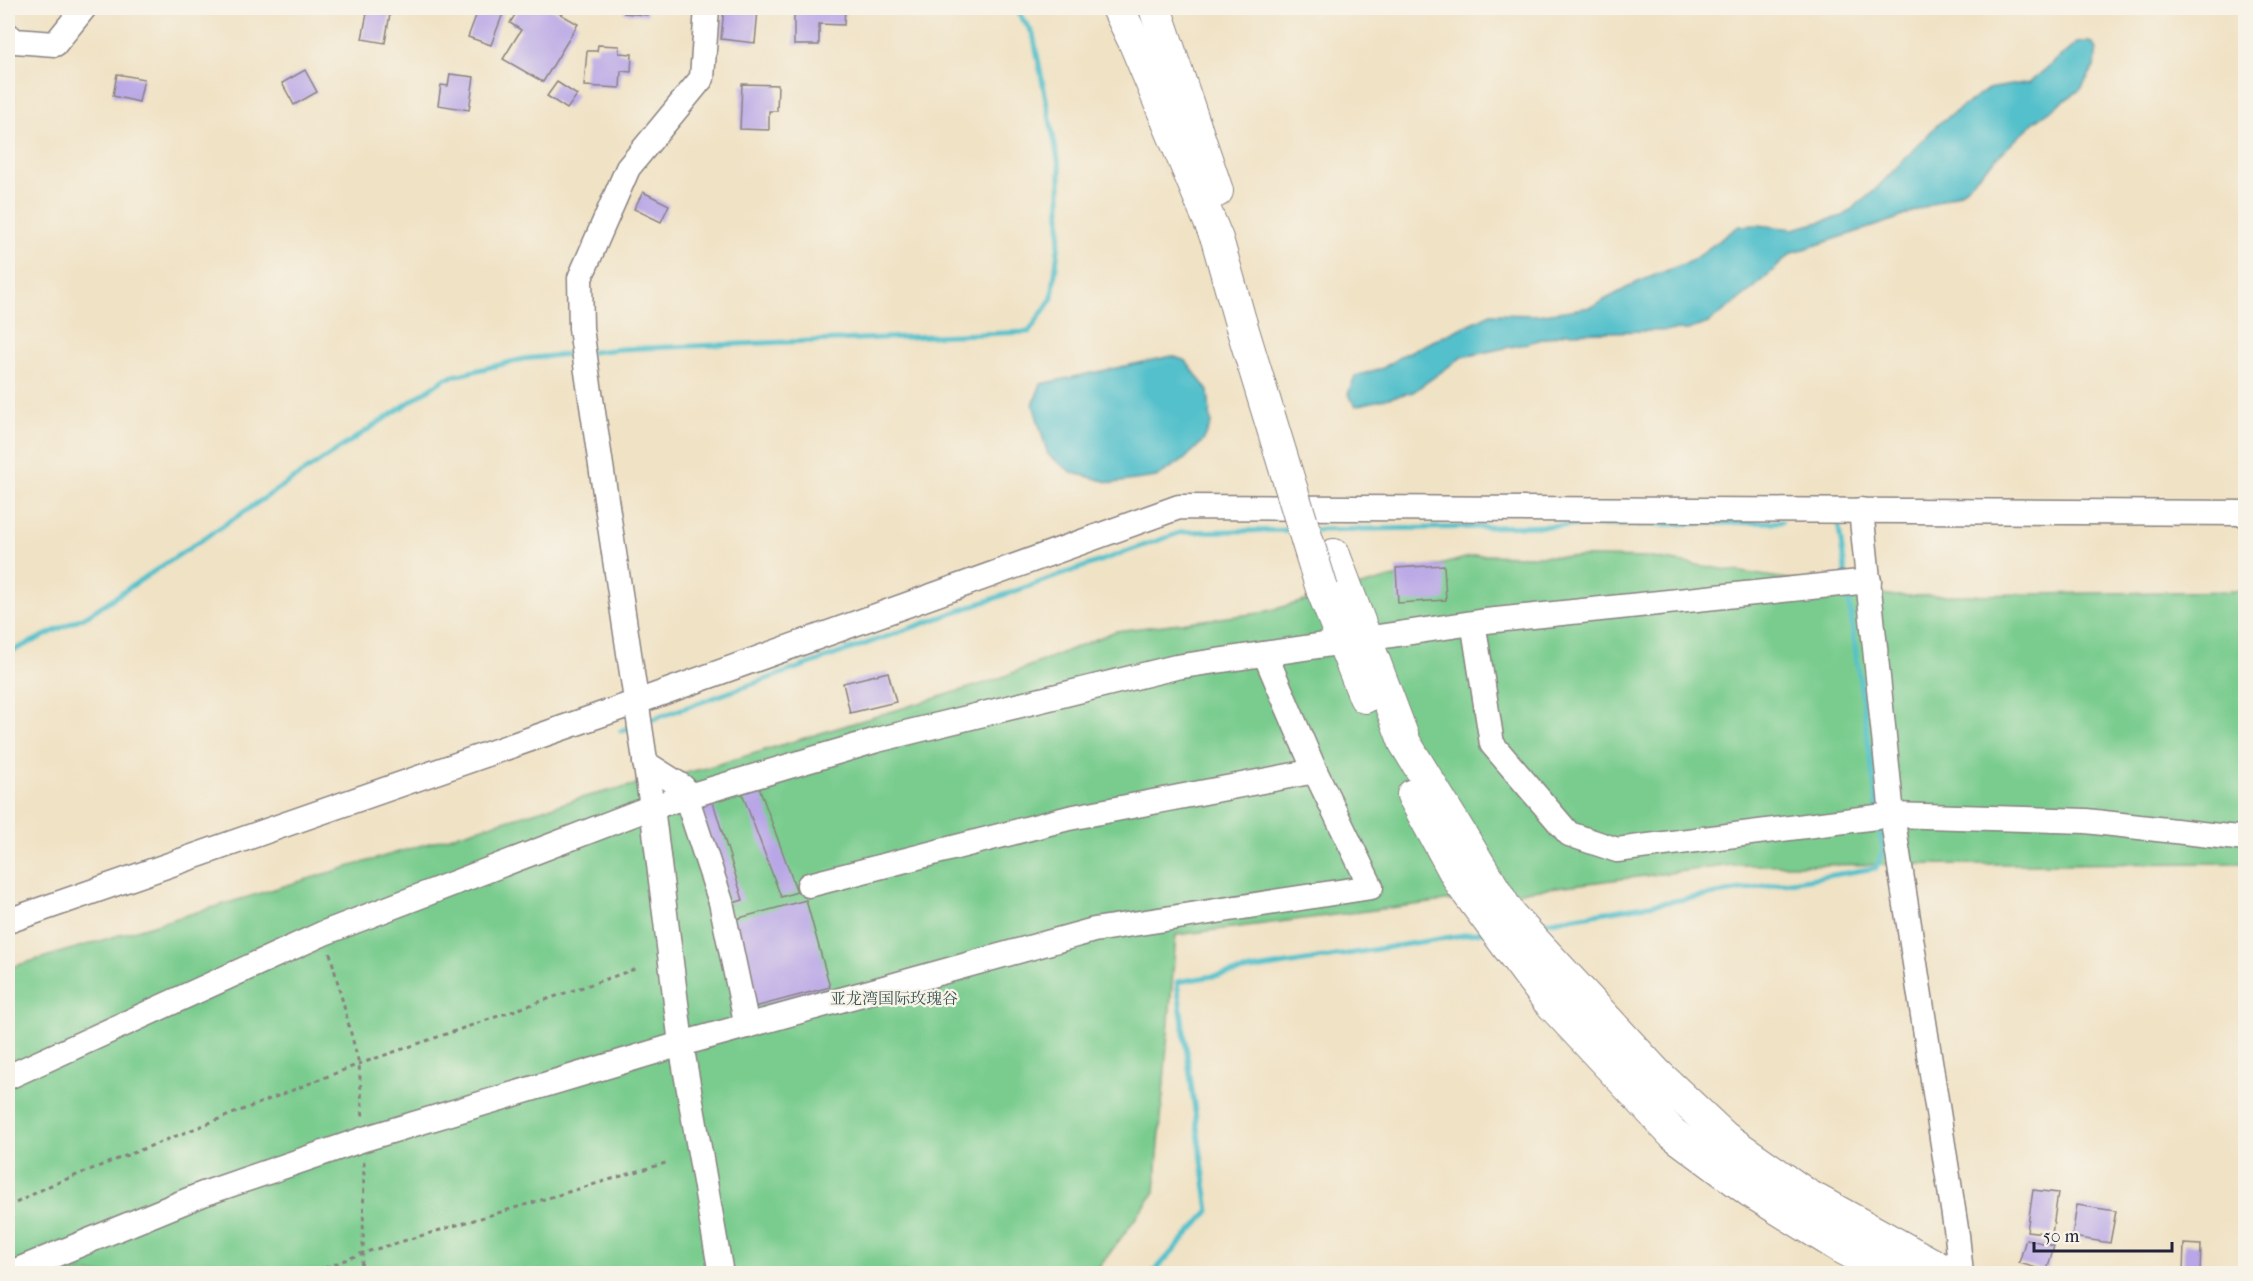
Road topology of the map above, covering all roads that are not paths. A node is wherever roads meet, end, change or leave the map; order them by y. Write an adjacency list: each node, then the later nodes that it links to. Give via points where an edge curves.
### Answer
1 (84, 8): 5 (street, via 55,44 15,41)
2 (707, 8): 12 (street, via 702,78 628,168 580,278 581,328)
3 (1118, 8): 6 (main road)
4 (1155, 8): 6 (main road)
5 (8, 35)
6 (1250, 320): 25 (main road, bridge, via 1322,589 1381,737 1457,875 1547,999 1672,1133 1750,1191); 26 (main road, via 1405,743 1510,915 1657,1074 1724,1137 1807,1195)
7 (1861, 510): 8 (street); 9 (street); 12 (street, via 1179,507)
8 (2246, 513)
9 (1869, 581): 11 (street, via 1486,621); 16 (street)
10 (1475, 634): 16 (street, via 1492,744 1569,834 1617,850)
11 (1265, 654): 14 (street); 15 (street, via 1176,667 877,740)
12 (637, 702): 13 (street); 19 (street)
13 (645, 763): 15 (street); 20 (street, via 683,787 721,902)
14 (1315, 771): 18 (street, via 1069,818); 20 (street, via 1371,887 1094,930)
15 (652, 807): 21 (street); 22 (street, via 324,933)
16 (1892, 815): 17 (street, via 2086,821); 27 (street)
17 (2246, 839)
18 (809, 885)
19 (8, 921)
20 (747, 1026): 21 (street)
21 (681, 1044): 23 (street, via 364,1139 203,1194); 24 (street)
22 (8, 1077)
23 (8, 1274)
24 (721, 1274)
25 (1892, 1274)
26 (1950, 1274)
27 (1961, 1274)

